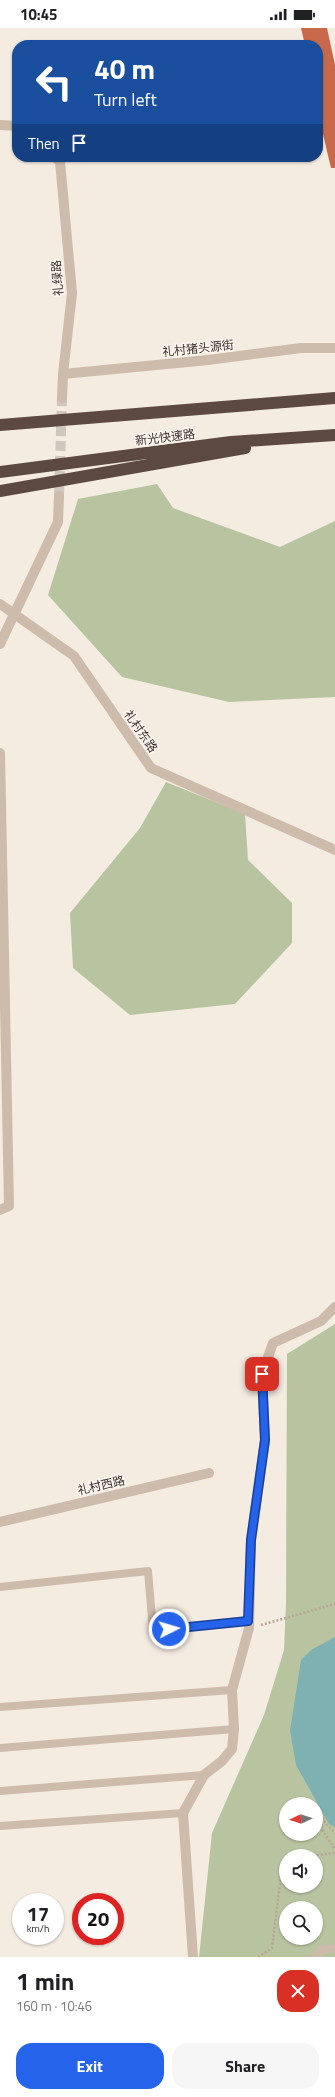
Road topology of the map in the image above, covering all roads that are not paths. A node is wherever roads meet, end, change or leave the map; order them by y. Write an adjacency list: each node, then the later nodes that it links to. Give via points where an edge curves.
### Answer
1 (0, 125): 2 (street)
2 (12, 126)
3 (60, 162): 5 (street, 礼绿路, via 72,293)
4 (335, 348): 5 (street, 礼村猪头源街, via 301,348)
5 (63, 374): 6 (street, 礼绿路)
6 (62, 398)
7 (335, 398): 8 (highway, 新光快速路)
8 (0, 425)
9 (335, 435): 10 (highway, 新光快速路)
10 (311, 436): 11 (highway, 新光快速路, via 231,442); 12 (highway)
11 (0, 472)
12 (0, 491)
13 (59, 496): 15 (street, via 58,522)
14 (0, 604): 15 (street, 礼村东路)
15 (15, 613): 16 (street); 18 (street, 礼村东路, via 74,656 151,768)
16 (0, 644)
17 (0, 753): 19 (street, via 9,1206)
18 (335, 850)
19 (0, 1210)
20 (335, 1307): 24 (street, via 321,1321 273,1343 262,1374 265,1440 251,1540)
21 (209, 1473): 22 (street, 礼村西路)
22 (0, 1522)
23 (0, 1587): 24 (lane, via 148,1571 153,1631)
24 (249, 1625): 25 (street)
25 (232, 1690): 26 (lane); 27 (street)
26 (0, 1707)
27 (234, 1729): 28 (lane); 29 (street, via 232,1749)
28 (0, 1748)
29 (204, 1775): 30 (lane); 31 (street)
30 (0, 1791)
31 (183, 1813): 32 (lane); 35 (street)
32 (0, 1826)
33 (335, 1948): 34 (lane)
34 (319, 1954)
35 (193, 1957)

